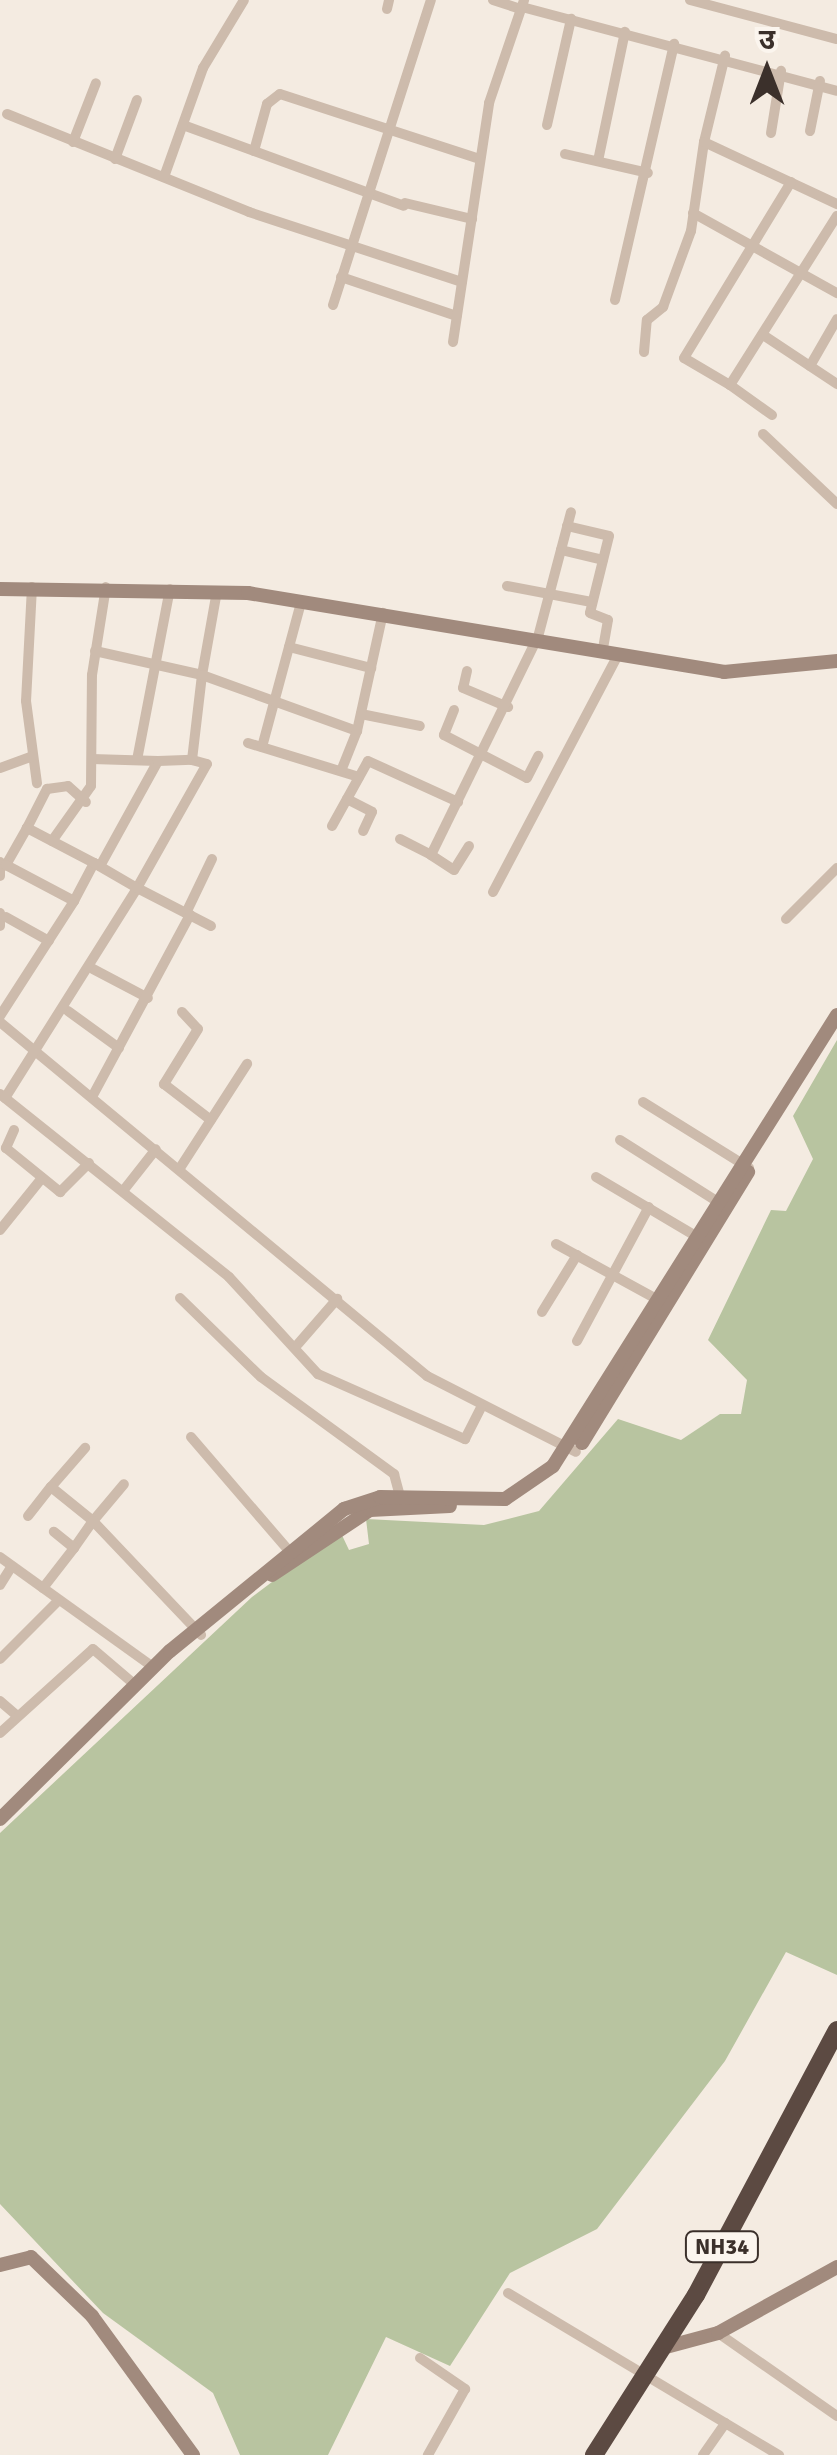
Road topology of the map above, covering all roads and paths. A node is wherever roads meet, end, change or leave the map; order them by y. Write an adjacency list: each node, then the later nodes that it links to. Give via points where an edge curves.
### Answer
1 (244, 0): 17 (street)
2 (431, 0): 20 (street)
3 (493, 0): 5 (street)
4 (690, 0): 8 (street)
5 (522, 5): 6 (street); 27 (street)
6 (571, 19): 7 (street); 18 (street)
7 (625, 32): 9 (street); 28 (street)
8 (837, 39)
9 (674, 44): 10 (street); 29 (street)
10 (725, 56): 11 (street); 23 (street)
11 (781, 71): 12 (street); 21 (street)
12 (820, 81): 14 (street); 19 (street)
13 (96, 83): 22 (street)
14 (837, 91)
15 (137, 100): 26 (street)
16 (7, 114): 22 (street)
17 (183, 125): 24 (street); 30 (street)
18 (547, 125)
19 (810, 131)
20 (386, 132): 24 (street, via 280,94 268,104); 27 (street); 32 (street)
21 (771, 133)
22 (73, 142): 26 (street)
23 (704, 142): 31 (street); 34 (street)
24 (254, 151): 32 (street)
25 (566, 154): 28 (street)
26 (115, 159): 30 (street)
27 (480, 159): 36 (street)
28 (598, 161): 29 (street)
29 (648, 173): 43 (street)
30 (164, 177): 38 (street)
31 (791, 182): 33 (street); 37 (street)
32 (367, 192): 36 (street); 38 (street)
33 (837, 204)
34 (693, 213): 37 (street); 49 (street, via 663,307 647,320)
35 (837, 216): 39 (street)
36 (472, 219): 41 (street)
37 (754, 243): 39 (street); 52 (street, via 684,358)
38 (349, 248): 40 (street); 41 (street)
39 (803, 273): 42 (street); 47 (street)
40 (341, 277): 44 (street); 45 (street)
41 (462, 282): 45 (street)
42 (837, 293)
43 (614, 300)
44 (332, 305)
45 (457, 316): 48 (street)
46 (837, 319): 50 (street)
47 (763, 335): 50 (street); 52 (street)
48 (453, 342)
49 (644, 352)
50 (810, 366): 51 (street)
51 (837, 384)
52 (730, 386): 53 (street)
53 (772, 414)
54 (763, 434): 55 (street)
55 (835, 499)
56 (571, 512): 57 (street)
57 (567, 526): 58 (street); 59 (street, via 609,536)
58 (561, 550): 59 (street); 66 (street)
59 (603, 560): 68 (street)
60 (32, 586): 61 (street); 64 (street); 90 (street)
61 (106, 586): 63 (street); 73 (street)
62 (507, 586): 66 (street)
63 (170, 588): 65 (street); 76 (street)
64 (0, 589)
65 (217, 591): 67 (street); 79 (street)
66 (550, 592): 68 (street); 70 (street)
67 (301, 602): 69 (street); 71 (street)
68 (592, 602): 72 (street, via 590,613 608,620)
69 (383, 613): 70 (street); 77 (street)
70 (538, 637): 72 (street); 81 (street)
71 (289, 647): 77 (street); 80 (street)
72 (603, 649): 74 (street)
73 (95, 651): 76 (street); 91 (street)
74 (620, 652): 75 (street, via 724,672); 114 (street)
75 (837, 661)
76 (156, 662): 79 (street); 92 (street)
77 (371, 668): 83 (street)
78 (468, 670): 81 (street, via 463,688)
79 (202, 675): 80 (street); 93 (street)
80 (276, 698): 85 (street); 87 (street)
81 (508, 706): 88 (street)
82 (454, 710): 88 (street, via 444,735)
83 (361, 714): 84 (street); 85 (street)
84 (420, 726)
85 (357, 731): 96 (street)
86 (248, 743): 87 (street)
87 (262, 747): 96 (street)
88 (485, 754): 89 (street, via 528,778); 101 (street)
89 (538, 756)
90 (31, 758): 95 (street); 98 (street)
91 (92, 759): 92 (street); 100 (street)
92 (137, 760): 94 (street)
93 (192, 760): 94 (street); 113 (street, via 207,760 205,772)
94 (158, 762): 110 (street)
95 (0, 768)
96 (341, 771): 97 (street)
97 (359, 778): 99 (street); 101 (street, via 368,761)
98 (36, 783)
99 (348, 798): 102 (street); 104 (street, via 372,812)
100 (86, 802): 103 (street, via 68,786 52,787); 106 (street)
101 (458, 802): 108 (street)
102 (332, 826)
103 (27, 828): 106 (street); 111 (street)
104 (363, 831)
105 (400, 839): 108 (street)
106 (52, 841): 110 (street)
107 (469, 846): 108 (street, via 454,870)
108 (431, 855)
109 (212, 860): 116 (street)
110 (97, 864): 113 (street); 115 (street)
111 (2, 868): 115 (street)
112 (837, 868): 118 (street)
113 (138, 888): 116 (street); 121 (street)
114 (493, 892)
115 (74, 901): 120 (street)
116 (188, 914): 119 (street); 122 (street)
117 (2, 919): 120 (street)
118 (786, 919)
119 (212, 926)
120 (48, 942): 126 (street)
121 (93, 968): 122 (street); 123 (street)
122 (148, 998): 127 (street)
123 (68, 1011): 127 (street); 128 (street)
124 (182, 1012): 133 (street, via 198,1029 164,1084)
125 (837, 1015): 138 (street)
126 (0, 1019): 128 (street)
127 (120, 1048): 131 (street)
128 (37, 1052): 130 (street); 131 (street)
129 (247, 1064): 133 (street)
130 (2, 1096): 137 (street)
131 (92, 1096): 136 (street)
132 (642, 1102): 138 (street)
133 (211, 1120): 139 (street)
134 (14, 1130): 141 (street, via 6,1148)
135 (620, 1140): 143 (street)
136 (156, 1149): 139 (street); 142 (street)
137 (89, 1163): 141 (street, via 63,1193); 142 (street)
138 (746, 1166): 143 (street); 159 (street)
139 (180, 1168): 151 (street)
140 (596, 1176): 144 (street)
141 (42, 1178): 145 (street)
142 (124, 1192): 155 (street)
143 (718, 1202): 146 (street)
144 (649, 1208): 146 (street); 149 (street)
145 (0, 1230)
146 (699, 1238): 152 (street)
147 (556, 1244): 148 (street)
148 (576, 1255): 149 (street); 153 (street)
149 (613, 1275): 152 (street); 154 (street)
150 (180, 1298): 162 (street, via 261,1377 394,1474)
151 (337, 1299): 155 (street); 156 (street, via 427,1376)
152 (661, 1302): 159 (street)
153 (542, 1312)
154 (578, 1340)
155 (298, 1344): 156 (street, via 298,1356 318,1374 465,1439)
156 (481, 1408): 159 (street)
157 (191, 1437): 167 (street)
158 (85, 1448): 161 (street)
159 (572, 1451): 162 (street, via 512,1504)
160 (124, 1484): 164 (street)
161 (51, 1488): 163 (street); 164 (street)
162 (402, 1500): 167 (street, via 354,1516)
163 (28, 1516)
164 (93, 1521): 166 (street); 173 (street)
165 (54, 1532): 166 (street)
166 (74, 1548): 171 (street)
167 (292, 1554): 173 (street)
168 (0, 1557): 169 (street)
169 (12, 1566): 170 (street); 171 (street)
170 (0, 1585)
171 (43, 1588): 172 (street)
172 (59, 1600): 174 (street); 175 (street)
173 (198, 1632): 175 (street)
174 (0, 1659)
175 (158, 1664): 176 (street)
176 (134, 1684): 178 (street, via 93,1649); 180 (street)
177 (0, 1701): 178 (street)
178 (18, 1716): 179 (street)
179 (0, 1733)
180 (0, 1819)
181 (837, 2030): 186 (highway, NH34)
182 (0, 2265): 191 (street, via 32,2257 92,2316)
183 (837, 2267): 185 (street)
184 (508, 2293): 188 (street)
185 (718, 2332): 186 (street); 189 (street)
186 (666, 2347): 188 (highway, NH34)
187 (420, 2358): 192 (street, via 466,2390)
188 (650, 2372): 190 (street); 193 (highway, NH34)
189 (837, 2416)
190 (725, 2423): 194 (street); 195 (street)
191 (193, 2455)
192 (428, 2455)
193 (594, 2455)
194 (702, 2455)
195 (778, 2455)

